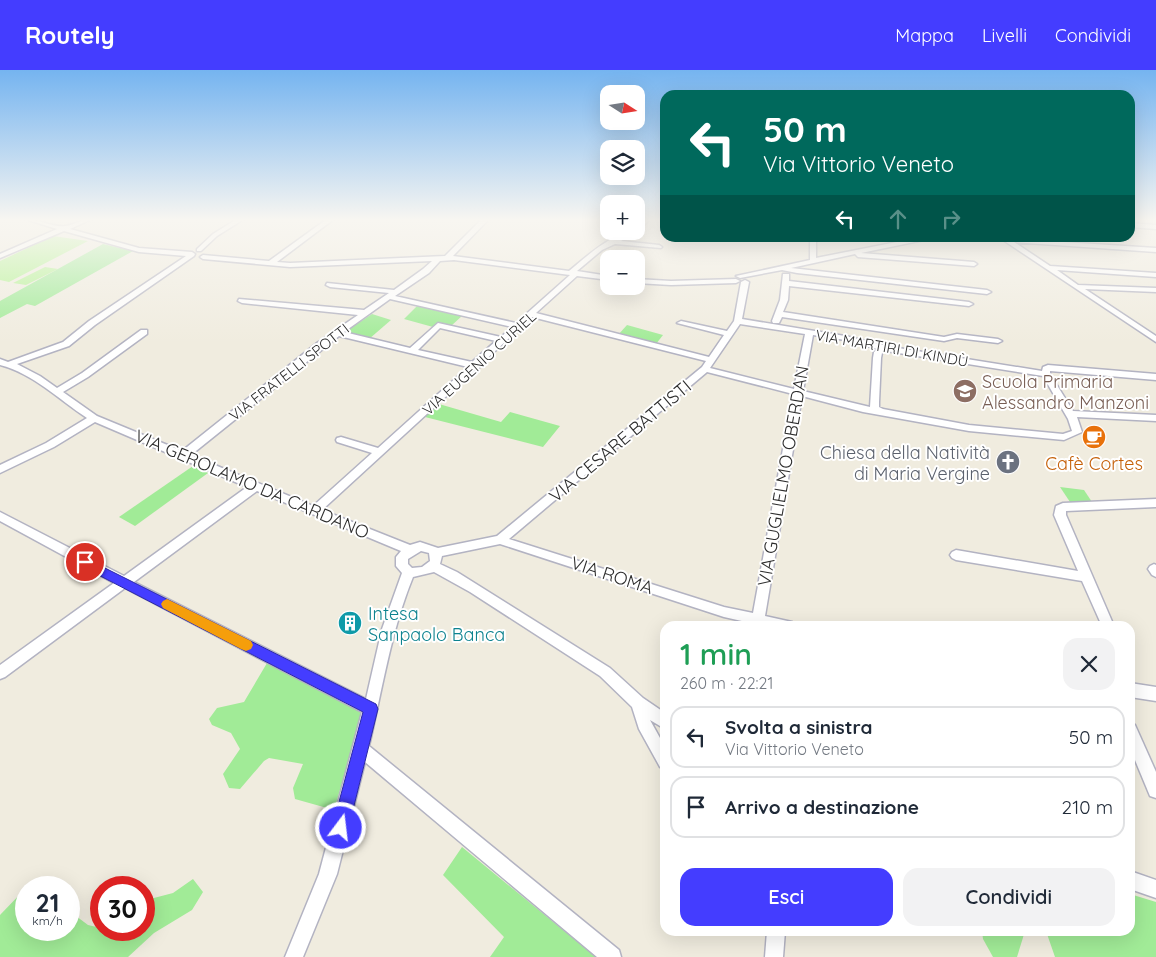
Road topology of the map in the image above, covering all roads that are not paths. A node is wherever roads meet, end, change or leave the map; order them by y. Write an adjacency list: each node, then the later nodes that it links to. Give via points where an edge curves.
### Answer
1 (183, 260): 49 (street, via 72,340)
2 (232, 260): 12 (street)
3 (274, 260): 12 (street)
4 (396, 260): 12 (street)
5 (440, 260): 26 (street, VIA FRATELLI SPOTTI)
6 (464, 260): 16 (street)
7 (587, 260): 16 (street, VIA EUGENIO CURIEL)
8 (820, 260): 11 (street)
9 (928, 260): 13 (street)
10 (1038, 260): 15 (street)
11 (813, 262): 14 (street)
12 (269, 264)
13 (974, 264)
14 (784, 268): 19 (street); 21 (street); 25 (street)
15 (1049, 268): 17 (street); 23 (street)
16 (574, 273): 18 (street); 30 (street, VIA EUGENIO CURIEL)
17 (1156, 275)
18 (600, 277)
19 (740, 281): 20 (street); 32 (street, VIA CESARE BATTISTI)
20 (645, 282)
21 (786, 283): 28 (street); 31 (street)
22 (330, 286): 26 (street)
23 (1077, 287): 24 (street); 36 (street)
24 (1156, 290)
25 (987, 292)
26 (393, 295): 29 (street, VIA FRATELLI SPOTTI); 34 (street)
27 (242, 300): 29 (street)
28 (969, 304)
29 (368, 313): 40 (street, VIA FRATELLI SPOTTI)
30 (533, 314): 34 (street, VIA EUGENIO CURIEL); 47 (street)
31 (780, 314): 35 (street); 44 (street, via 944,339 958,336)
32 (738, 321): 35 (street, VIA MARTIRI DI KINDÙ); 41 (street, VIA CESARE BATTISTI)
33 (681, 323): 41 (street)
34 (520, 326): 42 (street, VIA EUGENIO CURIEL)
35 (774, 327): 39 (street, VIA MARTIRI DI KINDÙ)
36 (1140, 329): 37 (street); 43 (street)
37 (1156, 330)
38 (144, 332): 55 (street)
39 (809, 332): 45 (street, VIA MARTIRI DI KINDÙ); 54 (street, VIA GUGLIELMO OBERDAN)
40 (337, 334): 46 (street); 62 (street, VIA FRATELLI SPOTTI)
41 (730, 334): 47 (street, VIA CESARE BATTISTI)
42 (504, 340): 46 (street, via 438,325); 50 (street, VIA EUGENIO CURIEL)
43 (1156, 340)
44 (998, 341)
45 (884, 349): 52 (street, VIA MARTIRI DI KINDÙ); 56 (street, via 878,352 877,358 874,402)
46 (412, 351): 50 (street)
47 (712, 360): 51 (street, VIA CESARE BATTISTI)
48 (0, 362): 49 (street)
49 (10, 364): 55 (street, via 45,383)
50 (476, 366): 61 (street, VIA EUGENIO CURIEL)
51 (705, 369): 54 (street); 68 (street, VIA CESARE BATTISTI)
52 (1046, 374): 53 (street, VIA MARTIRI DI KINDÙ, via 1048,368); 57 (street)
53 (1156, 376)
54 (798, 392): 56 (street); 75 (street, VIA GUGLIELMO OBERDAN)
55 (56, 393): 58 (street)
56 (878, 410): 57 (street, via 970,428 1064,437 1077,432 1077,425)
57 (1070, 414): 59 (street)
58 (94, 418): 62 (street, VIA GEROLAMO DA CARDANO); 63 (street, via 50,445)
59 (1156, 418)
60 (341, 440): 61 (street)
61 (380, 452): 66 (street, VIA EUGENIO CURIEL)
62 (184, 455): 64 (street, VIA GEROLAMO DA CARDANO)
63 (0, 469)
64 (255, 487): 66 (street, VIA GEROLAMO DA CARDANO); 74 (street)
65 (1153, 506): 73 (street, via 1060,509)
66 (314, 511): 69 (street, VIA GEROLAMO DA CARDANO)
67 (0, 516): 74 (street)
68 (500, 540): 71 (street, VIA ROMA); 75 (street, VIA ROMA)
69 (410, 550): 71 (street, via 425,546); 72 (street, via 401,562)
70 (956, 555): 73 (street)
71 (434, 560): 72 (street, via 424,572); 81 (street, via 605,672)
72 (409, 572): 82 (street, via 389,629)
73 (1087, 577): 77 (street)
74 (124, 582): 78 (street); 82 (street)
75 (758, 620): 76 (street, VIA ROMA)
76 (763, 621)
77 (1106, 621)
78 (0, 673)
79 (1135, 691): 80 (street)
80 (1156, 694)
81 (638, 703): 83 (street); 86 (street, via 644,724)
82 (371, 709): 85 (street)
83 (660, 718)
84 (1135, 742): 87 (street)
85 (361, 749): 91 (street, via 328,874); 92 (street)
86 (660, 753)
87 (1156, 790)
88 (1135, 882): 89 (street)
89 (1156, 888)
90 (776, 936): 93 (street)
91 (294, 957)
92 (612, 957)
93 (774, 957)

